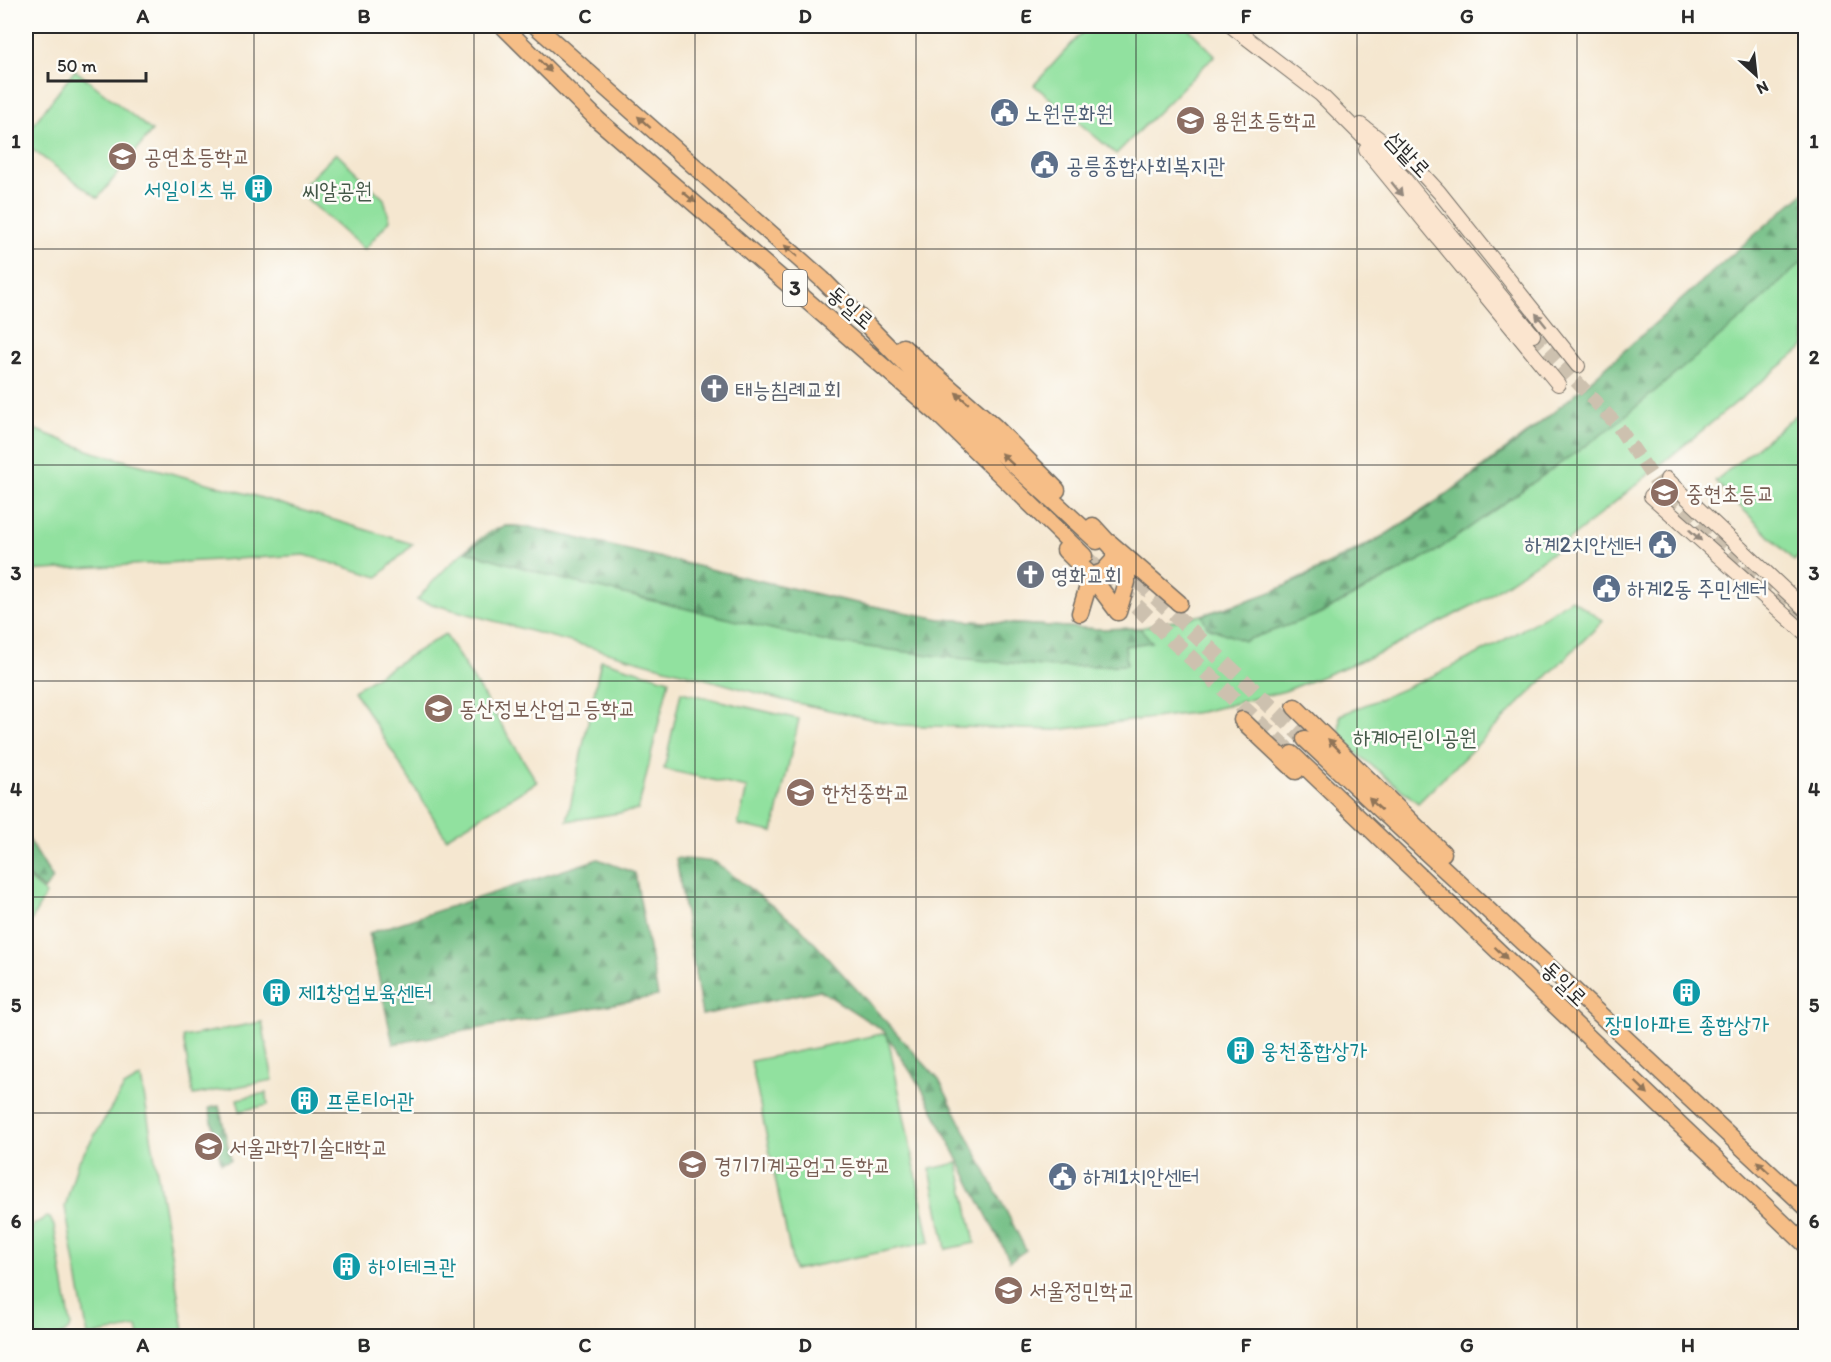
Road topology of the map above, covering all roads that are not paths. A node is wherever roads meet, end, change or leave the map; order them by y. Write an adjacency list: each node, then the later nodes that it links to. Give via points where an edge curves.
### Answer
1 (503, 26): 5 (main road, 동일로 / 3, one-way to 5, via 598,120)
2 (536, 26): 11 (main road, 동일로 / 3, one-way to 2, via 916,375 857,312)
3 (1231, 26): 4 (main road, 섬밭로)
4 (1321, 95): 6 (main road, 섬밭로, via 1402,176); 7 (main road, one-way to 4, via 1415,166); 8 (main road, one-way to 8)
5 (843, 330): 12 (main road, 동일로 / 3, via 938,414); 14 (main road)
6 (1533, 335)
7 (1578, 366)
8 (1558, 384)
9 (1667, 480): 16 (main road)
10 (1651, 496): 18 (main road, one-way to 18)
11 (1103, 542): 13 (main road, 동일로); 14 (main road, via 1114,549 1114,560 1103,572)
12 (1084, 556)
13 (1127, 558): 14 (main road, via 1127,582 1118,612); 15 (main road, 동일로)
14 (1091, 576): 17 (main road)
15 (1179, 603)
16 (1806, 610)
17 (1080, 613)
18 (1806, 634)
19 (1295, 707): 23 (main road, one-way to 19, via 1468,878)
20 (1242, 720): 24 (main road, via 1442,909)
21 (1305, 739): 23 (main road, 동일로, one-way to 21)
22 (1292, 754): 24 (main road, 동일로)
23 (1488, 909): 25 (main road, 동일로, one-way to 23)
24 (1471, 925): 26 (main road, 동일로, one-way to 26)
25 (1806, 1206)
26 (1806, 1245)

